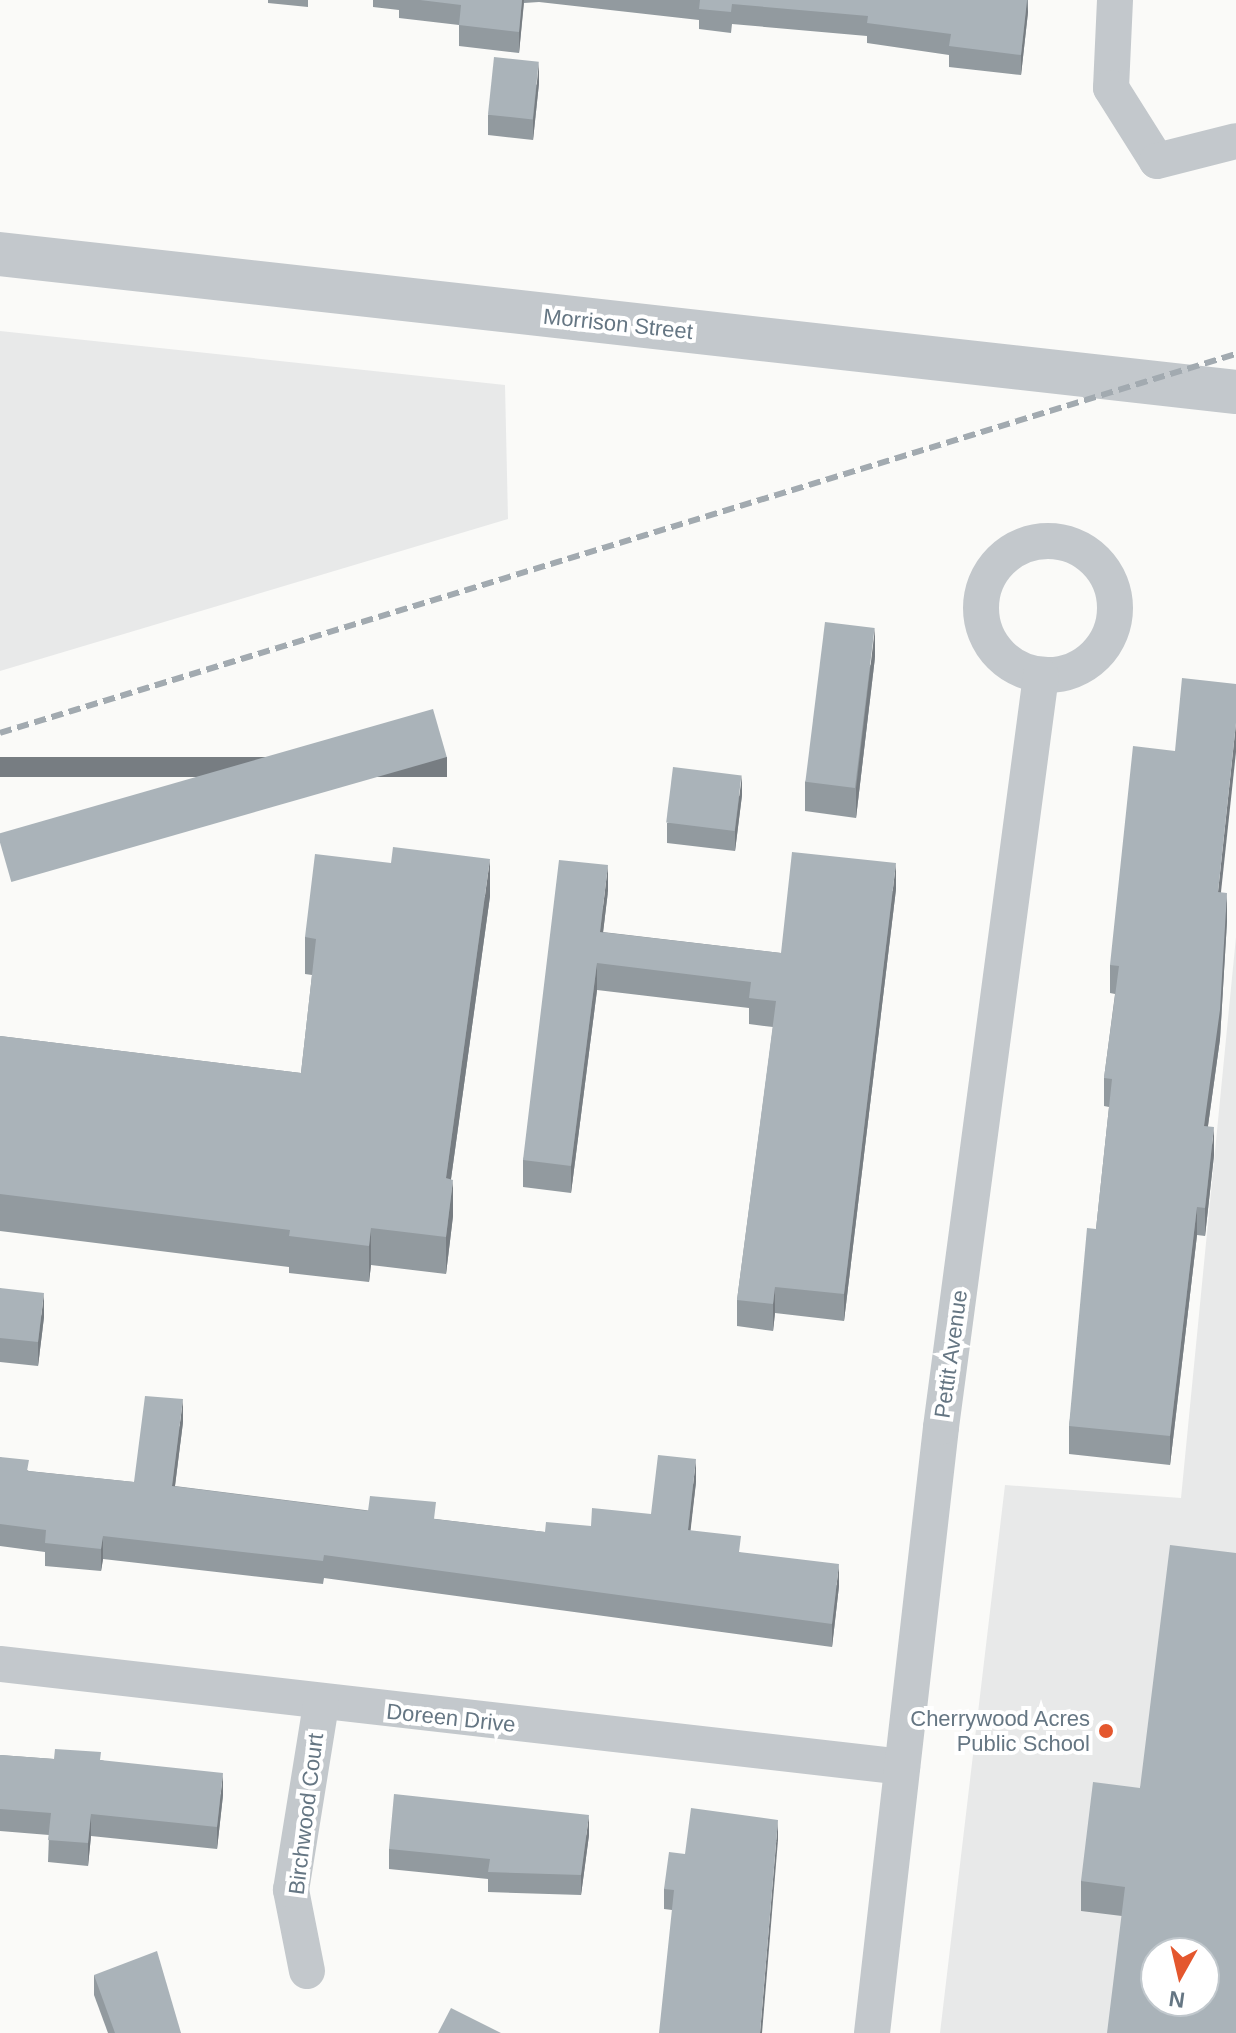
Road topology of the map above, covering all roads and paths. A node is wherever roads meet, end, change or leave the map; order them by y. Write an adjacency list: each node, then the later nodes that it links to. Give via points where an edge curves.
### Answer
1 (1115, 0): 2 (street, via 1111,88 1157,161)
2 (1236, 141)
3 (0, 254): 4 (street, Morrison Street)
4 (1236, 392)
5 (1041, 676): 8 (street, Pettit Avenue)
6 (0, 1664): 7 (street, Doreen Drive)
7 (321, 1704): 8 (street, Doreen Drive); 9 (street, Birchwood Court, via 291,1890)
8 (902, 1767): 10 (street, Pettit Avenue)
9 (307, 1971)
10 (872, 2033)

